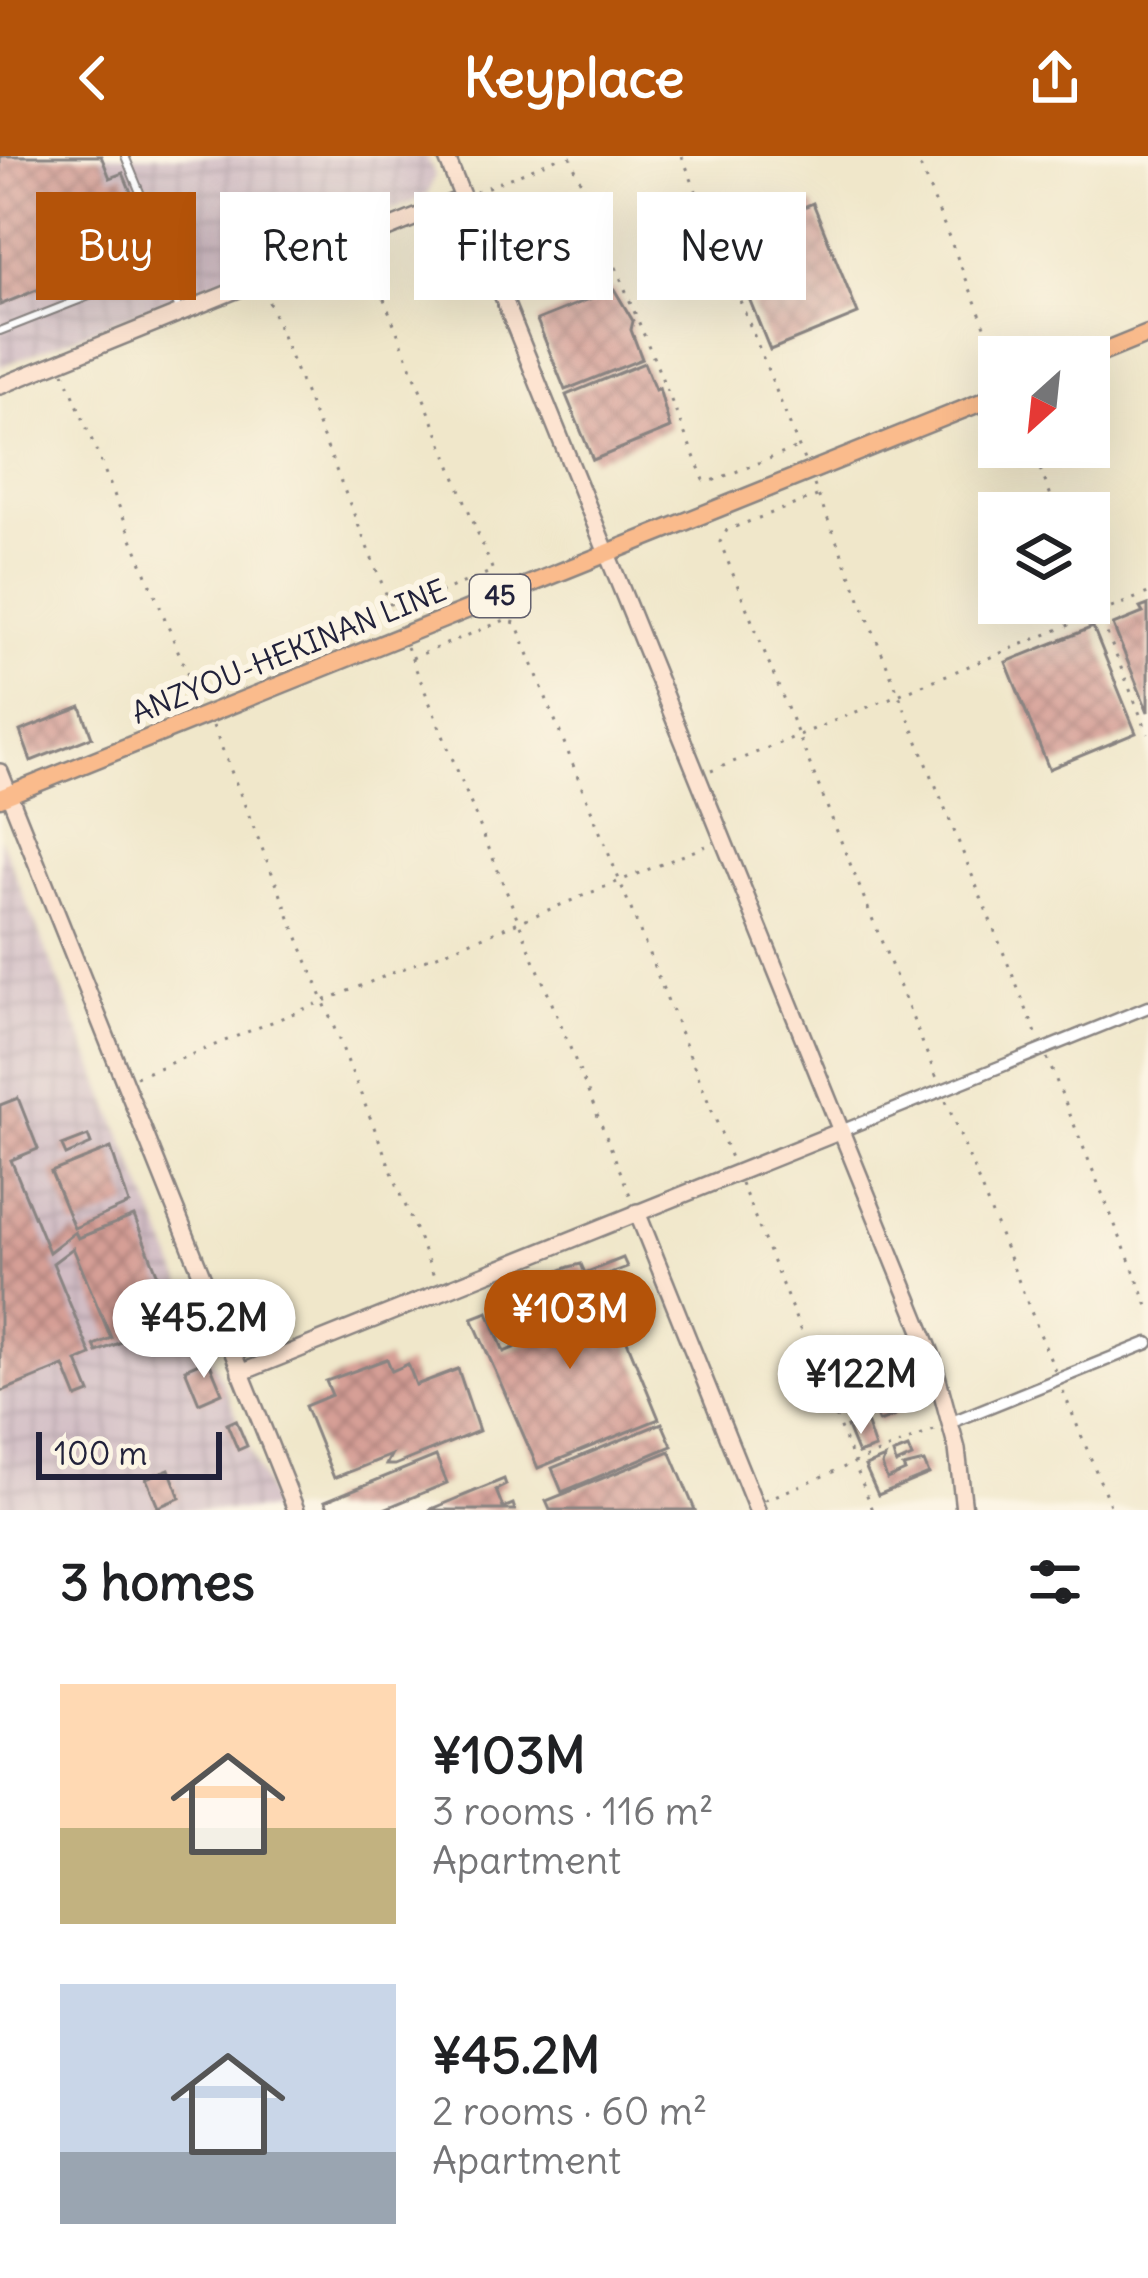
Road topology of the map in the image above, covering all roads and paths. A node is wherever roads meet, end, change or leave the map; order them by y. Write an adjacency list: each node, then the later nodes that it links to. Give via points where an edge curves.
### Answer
1 (125, 156): 7 (lane)
2 (446, 156): 8 (street)
3 (563, 156): 9 (path)
4 (570, 156): 24 (path, via 704,480)
5 (682, 156): 24 (path)
6 (916, 156): 19 (path)
7 (140, 192)
8 (461, 192)
9 (477, 192)
10 (220, 296): 16 (street)
11 (79, 300): 17 (lane)
12 (175, 300): 16 (lane)
13 (268, 300): 30 (path)
14 (384, 300): 30 (path, via 493,571)
15 (505, 300): 27 (street)
16 (180, 313): 21 (street)
17 (0, 331)
18 (1148, 334): 20 (main road)
19 (989, 336)
20 (1110, 349)
21 (60, 361): 22 (street); 36 (path)
22 (0, 386)
23 (978, 403): 25 (main road, ANZYOU-HEKINAN LINE / 45)
24 (799, 448): 25 (path)
25 (809, 471): 26 (path); 27 (main road, ANZYOU-HEKINAN LINE / 45)
26 (818, 495): 35 (path); 37 (path, via 727,530 720,542)
27 (608, 553): 33 (main road, ANZYOU-HEKINAN LINE / 45); 40 (street)
28 (1148, 593): 29 (path)
29 (1110, 609)
30 (394, 611): 33 (path)
31 (1072, 624): 35 (path)
32 (1103, 624): 38 (path)
33 (402, 636): 34 (path); 36 (main road, ANZYOU-HEKINAN LINE / 45)
34 (412, 658): 43 (path, via 505,620 516,623); 44 (path)
35 (900, 693): 37 (path); 47 (path)
36 (206, 715): 41 (main road, ANZYOU-HEKINAN LINE / 45); 45 (path)
37 (797, 734): 40 (path); 49 (path)
38 (1148, 734)
39 (0, 772): 41 (street)
40 (698, 776): 42 (street)
41 (4, 796): 48 (street)
42 (724, 838): 43 (path); 50 (street)
43 (620, 883): 44 (path); 51 (path)
44 (520, 923): 45 (path); 52 (path)
45 (324, 1001): 48 (path); 53 (path)
46 (1148, 1007): 47 (street)
47 (1043, 1050): 49 (street); 54 (path)
48 (121, 1084): 56 (street)
49 (941, 1090): 50 (street); 57 (path)
50 (842, 1131): 51 (street); 58 (street)
51 (737, 1172): 52 (street); 59 (path)
52 (637, 1212): 53 (street); 60 (street)
53 (440, 1292): 56 (street)
54 (1148, 1306)
55 (1148, 1342): 57 (street)
56 (240, 1373): 61 (street)
57 (1058, 1379): 58 (street); 64 (path)
58 (952, 1423): 59 (path); 63 (street)
59 (854, 1464): 60 (path); 62 (path)
60 (756, 1507)
61 (296, 1510)
62 (873, 1510)
63 (964, 1510)
64 (1112, 1510)

